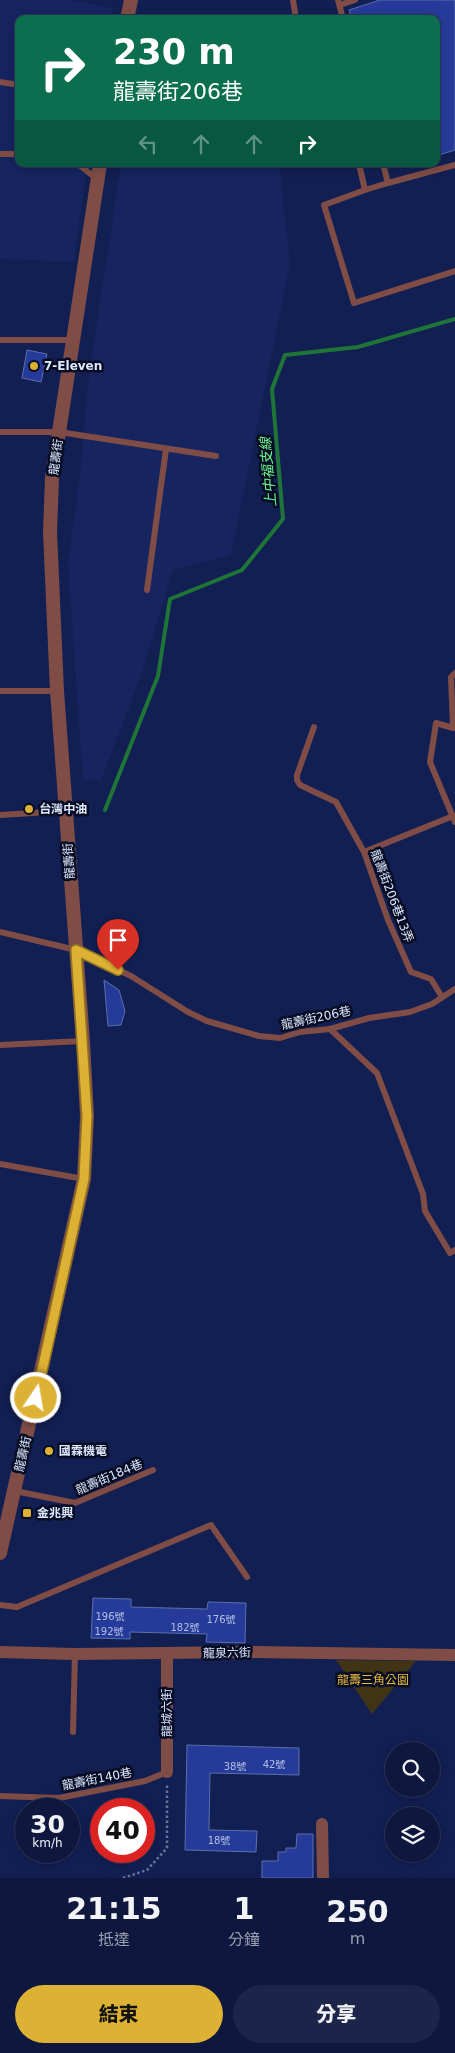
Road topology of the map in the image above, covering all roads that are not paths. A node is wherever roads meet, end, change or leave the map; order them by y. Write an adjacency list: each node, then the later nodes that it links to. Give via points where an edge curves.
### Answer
1 (131, 0): 5 (street)
2 (293, 0): 6 (lane)
3 (355, 0): 4 (lane)
4 (339, 2): 7 (lane)
5 (128, 15)
6 (295, 15)
7 (343, 15)
8 (0, 82): 9 (lane)
9 (15, 84)
10 (0, 154): 11 (lane)
11 (15, 154)
12 (455, 165): 18 (lane)
13 (82, 167): 17 (lane)
14 (100, 167): 17 (street, 龍壽街)
15 (360, 167): 19 (lane)
16 (384, 167): 18 (lane)
17 (98, 179): 22 (street, 龍壽街)
18 (388, 183): 19 (lane)
19 (364, 190): 20 (lane, via 324,206 354,303)
20 (455, 271)
21 (0, 340): 22 (lane)
22 (73, 340): 24 (street, 龍壽街)
23 (0, 432): 24 (lane)
24 (59, 432): 25 (lane); 30 (street, 龍壽街, via 52,478 50,532)
25 (166, 449): 26 (lane); 27 (lane)
26 (216, 456)
27 (147, 590)
28 (455, 673): 32 (lane, via 451,677)
29 (0, 691): 30 (lane)
30 (57, 691): 33 (street, 龍壽街)
31 (314, 727): 36 (lane, 龍壽街206巷13弄, via 297,780 300,785 336,802)
32 (454, 728): 35 (lane, via 436,723 430,762)
33 (65, 811): 34 (lane); 38 (street, 龍壽街)
34 (0, 815)
35 (454, 819): 36 (lane)
36 (364, 852): 40 (lane, 龍壽街206巷13弄, via 411,972 431,979)
37 (0, 932): 38 (lane, 龍壽街206巷)
38 (76, 950): 41 (lane, 龍壽街206巷, via 131,976 188,1012 225,1027 280,1038 300,1032); 42 (street, 龍壽街)
39 (455, 991): 40 (lane, 龍壽街206巷)
40 (442, 997): 41 (lane, 龍壽街206巷, via 410,1012 368,1018)
41 (330, 1030): 46 (lane, via 377,1073 423,1194 424,1211 450,1253)
42 (83, 1041): 43 (lane); 45 (street, 龍壽街, via 87,1116)
43 (0, 1045)
44 (0, 1164): 45 (lane)
45 (84, 1179): 48 (street, 龍壽街)
46 (455, 1250)
47 (153, 1470): 48 (lane, 龍壽街184巷, via 75,1504)
48 (15, 1491): 49 (street, 龍壽街)
49 (0, 1552)
50 (247, 1577): 51 (lane, via 210,1525 17,1607)
51 (0, 1605)
52 (0, 1652): 53 (street, 龍泉六街)
53 (75, 1654): 54 (street, 龍泉六街); 56 (lane)
54 (167, 1654): 55 (street, 龍泉六街); 57 (street, 龍城六街)
55 (455, 1654)
56 (73, 1732)
57 (167, 1772): 58 (lane, 龍壽街140巷, via 145,1781 59,1798)
58 (0, 1796)
59 (322, 1824): 60 (street)
60 (322, 1878)

